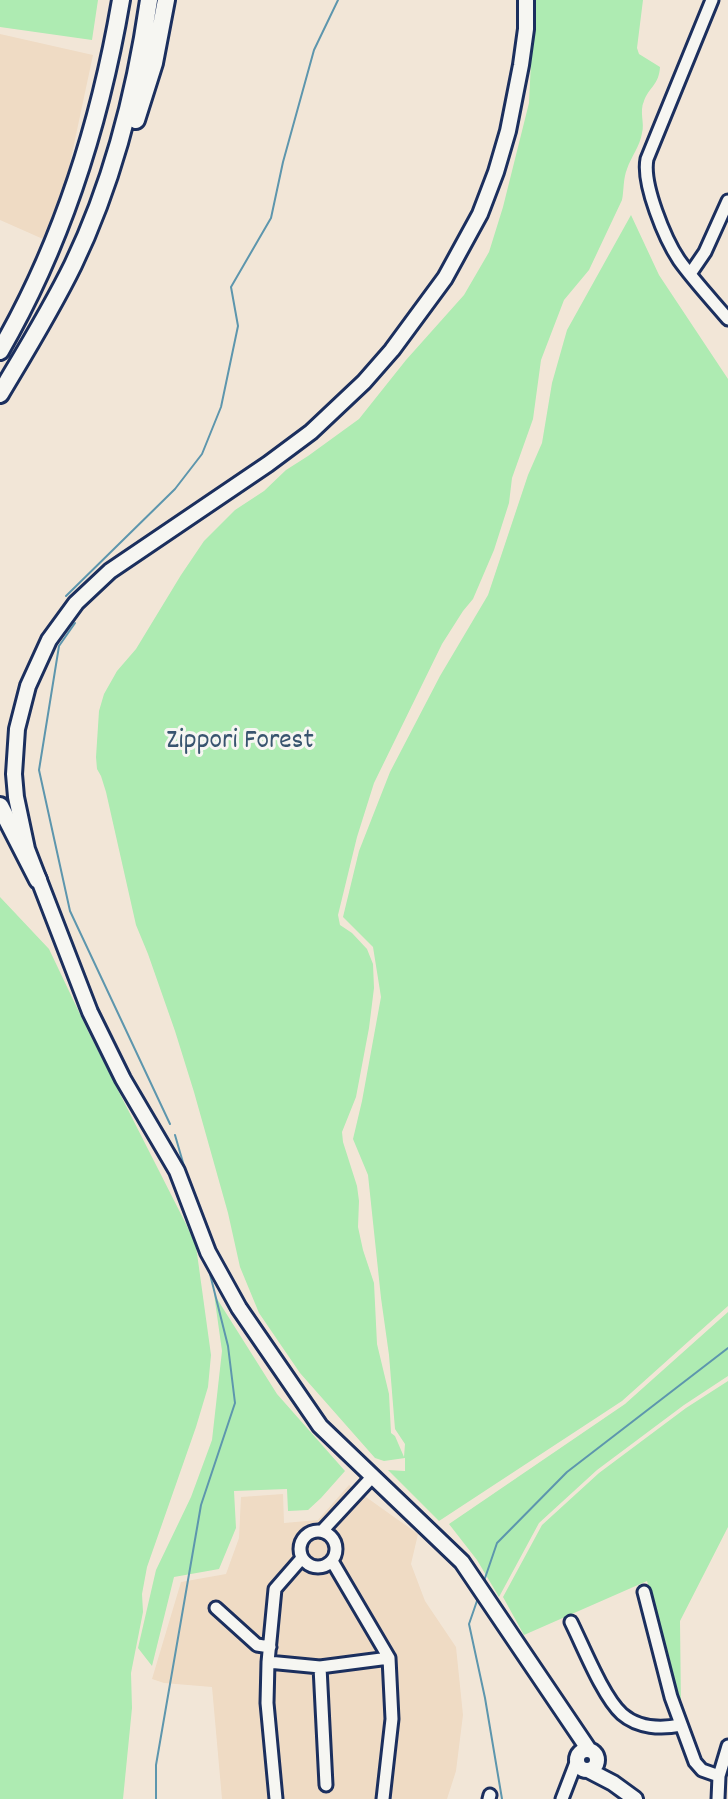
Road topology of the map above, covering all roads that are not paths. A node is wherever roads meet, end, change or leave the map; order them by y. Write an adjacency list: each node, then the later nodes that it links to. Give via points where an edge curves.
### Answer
1 (119, 0): 10 (highway, via 107,77 83,164 29,298)
2 (149, 0): 9 (highway, via 118,146 86,236)
3 (166, 0): 9 (highway, via 154,63 108,199 80,263)
4 (526, 0): 13 (main road, via 516,96 496,172 480,214 417,318 364,382 320,424 110,571 76,603 49,640 28,686 14,774)
5 (712, 0): 7 (street, via 646,167 671,245)
6 (728, 201): 7 (street)
7 (690, 274): 8 (street)
8 (728, 319)
9 (43, 320): 11 (highway)
10 (0, 351)
11 (0, 394)
12 (0, 806): 13 (highway)
13 (38, 880): 14 (main road, via 100,1035 177,1171 208,1252 239,1308 320,1426)
14 (373, 1476): 15 (street); 27 (main road, via 462,1562 562,1711)
15 (322, 1531): 16 (street, via 305,1535); 17 (street, via 335,1543)
16 (302, 1558): 17 (street, via 316,1568); 21 (street, via 275,1589)
17 (332, 1561): 22 (street)
18 (644, 1592): 25 (street)
19 (216, 1608): 21 (street, via 257,1645)
20 (571, 1622): 25 (street, via 606,1693 623,1715 664,1729)
21 (270, 1647): 23 (street)
22 (389, 1658): 24 (street); 32 (street, via 392,1719)
23 (268, 1662): 24 (street); 31 (street)
24 (320, 1667): 29 (street)
25 (681, 1725): 28 (street, via 695,1762)
26 (728, 1746): 28 (street)
27 (586, 1760): 30 (street); 33 (main road)
28 (719, 1776): 34 (street)
29 (326, 1785)
30 (564, 1796)
31 (276, 1799)
32 (383, 1799)
33 (635, 1799)
34 (718, 1799)

